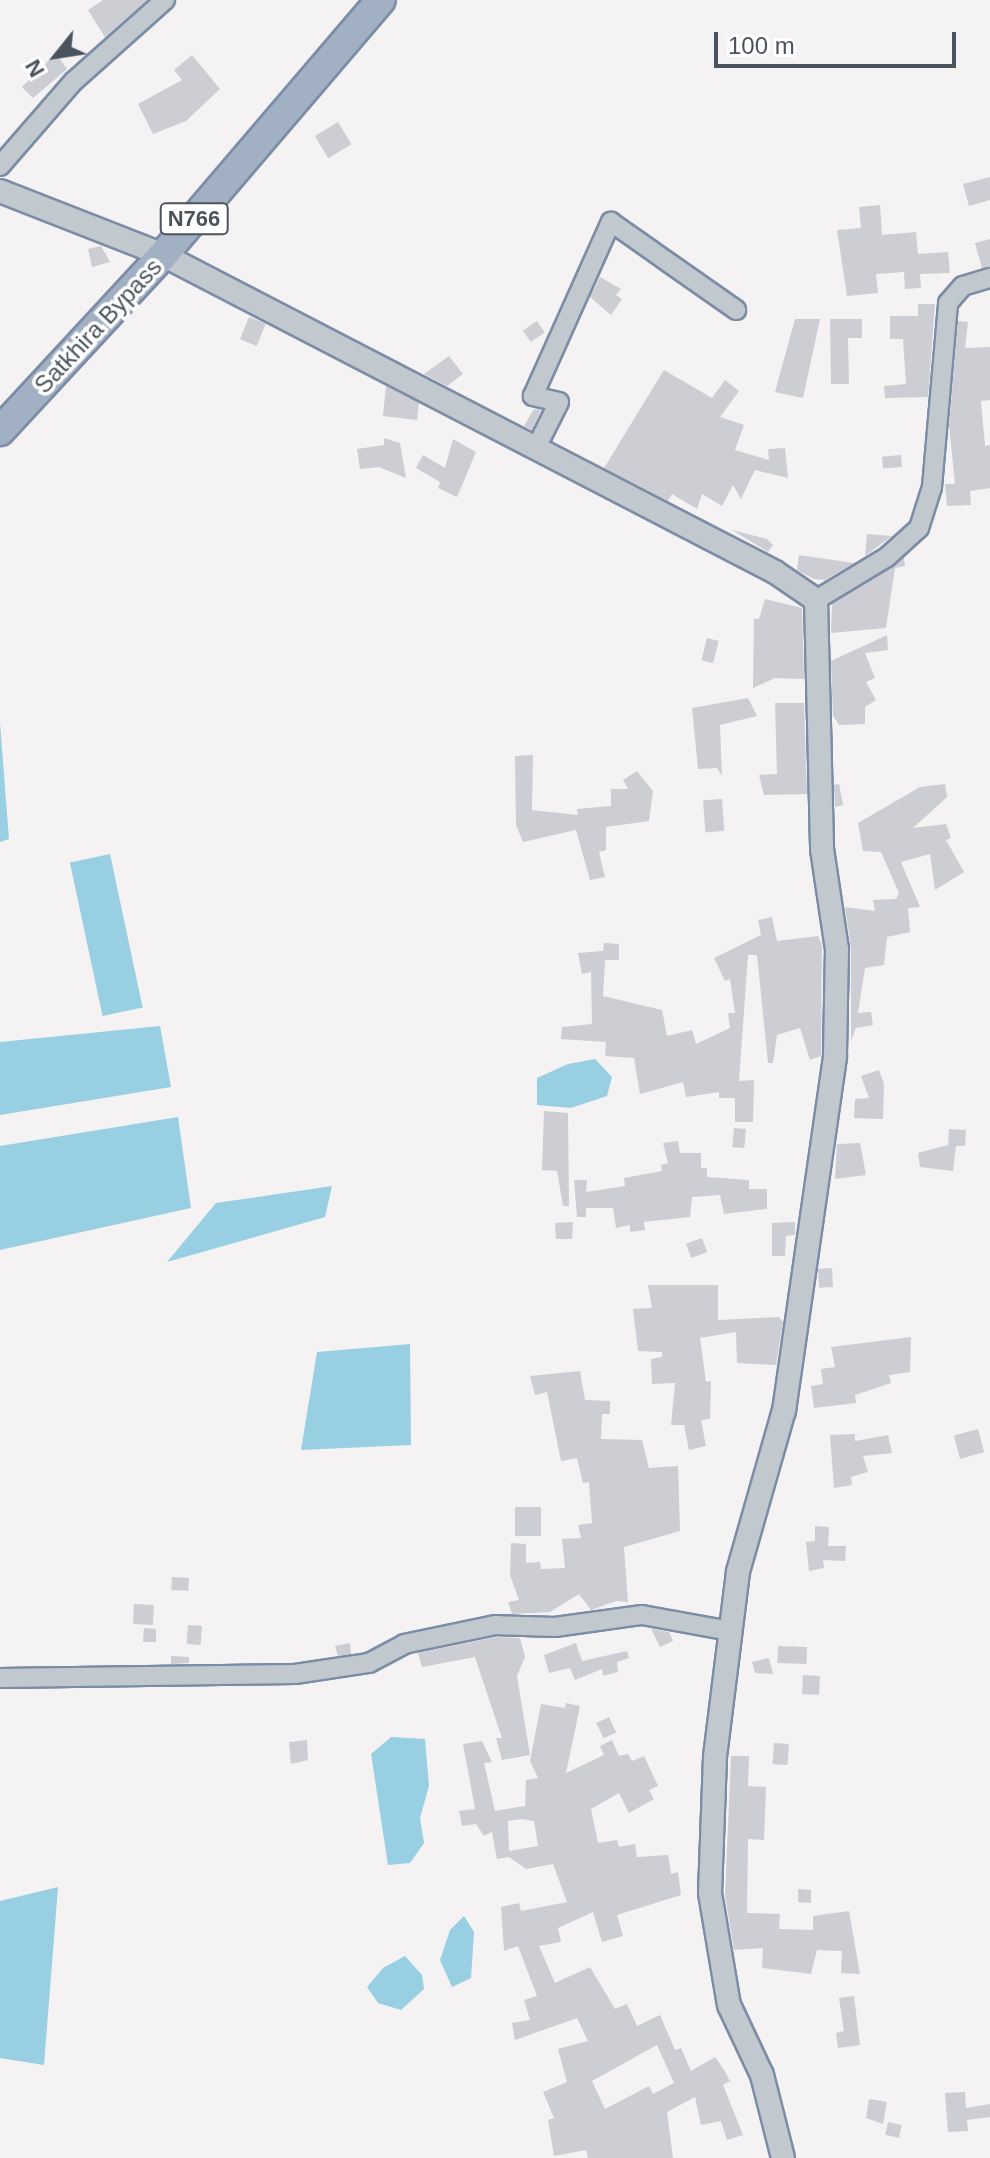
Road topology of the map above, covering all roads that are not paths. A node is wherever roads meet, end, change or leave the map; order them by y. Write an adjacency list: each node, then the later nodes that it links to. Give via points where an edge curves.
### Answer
1 (165, 0): 3 (street, via 74,81)
2 (381, 0): 5 (highway, Satkhira Bypass / N766)
3 (0, 166)
4 (0, 191): 5 (street)
5 (163, 255): 8 (highway, Satkhira Bypass / N766); 9 (street)
6 (990, 278): 10 (street, via 963,286 948,303 932,487 919,528 887,557)
7 (736, 310): 9 (street, via 611,222 533,396 559,402)
8 (0, 431)
9 (536, 448): 10 (street, via 775,572)
10 (816, 600): 11 (street, via 822,849 837,949 835,1057 784,1410 738,1572)
11 (730, 1631): 12 (street, via 642,1615 555,1627 496,1625 404,1644 369,1663 295,1674); 13 (street, via 715,1757 710,1893 729,2005 762,2075)
12 (0, 1678)
13 (783, 2158)

